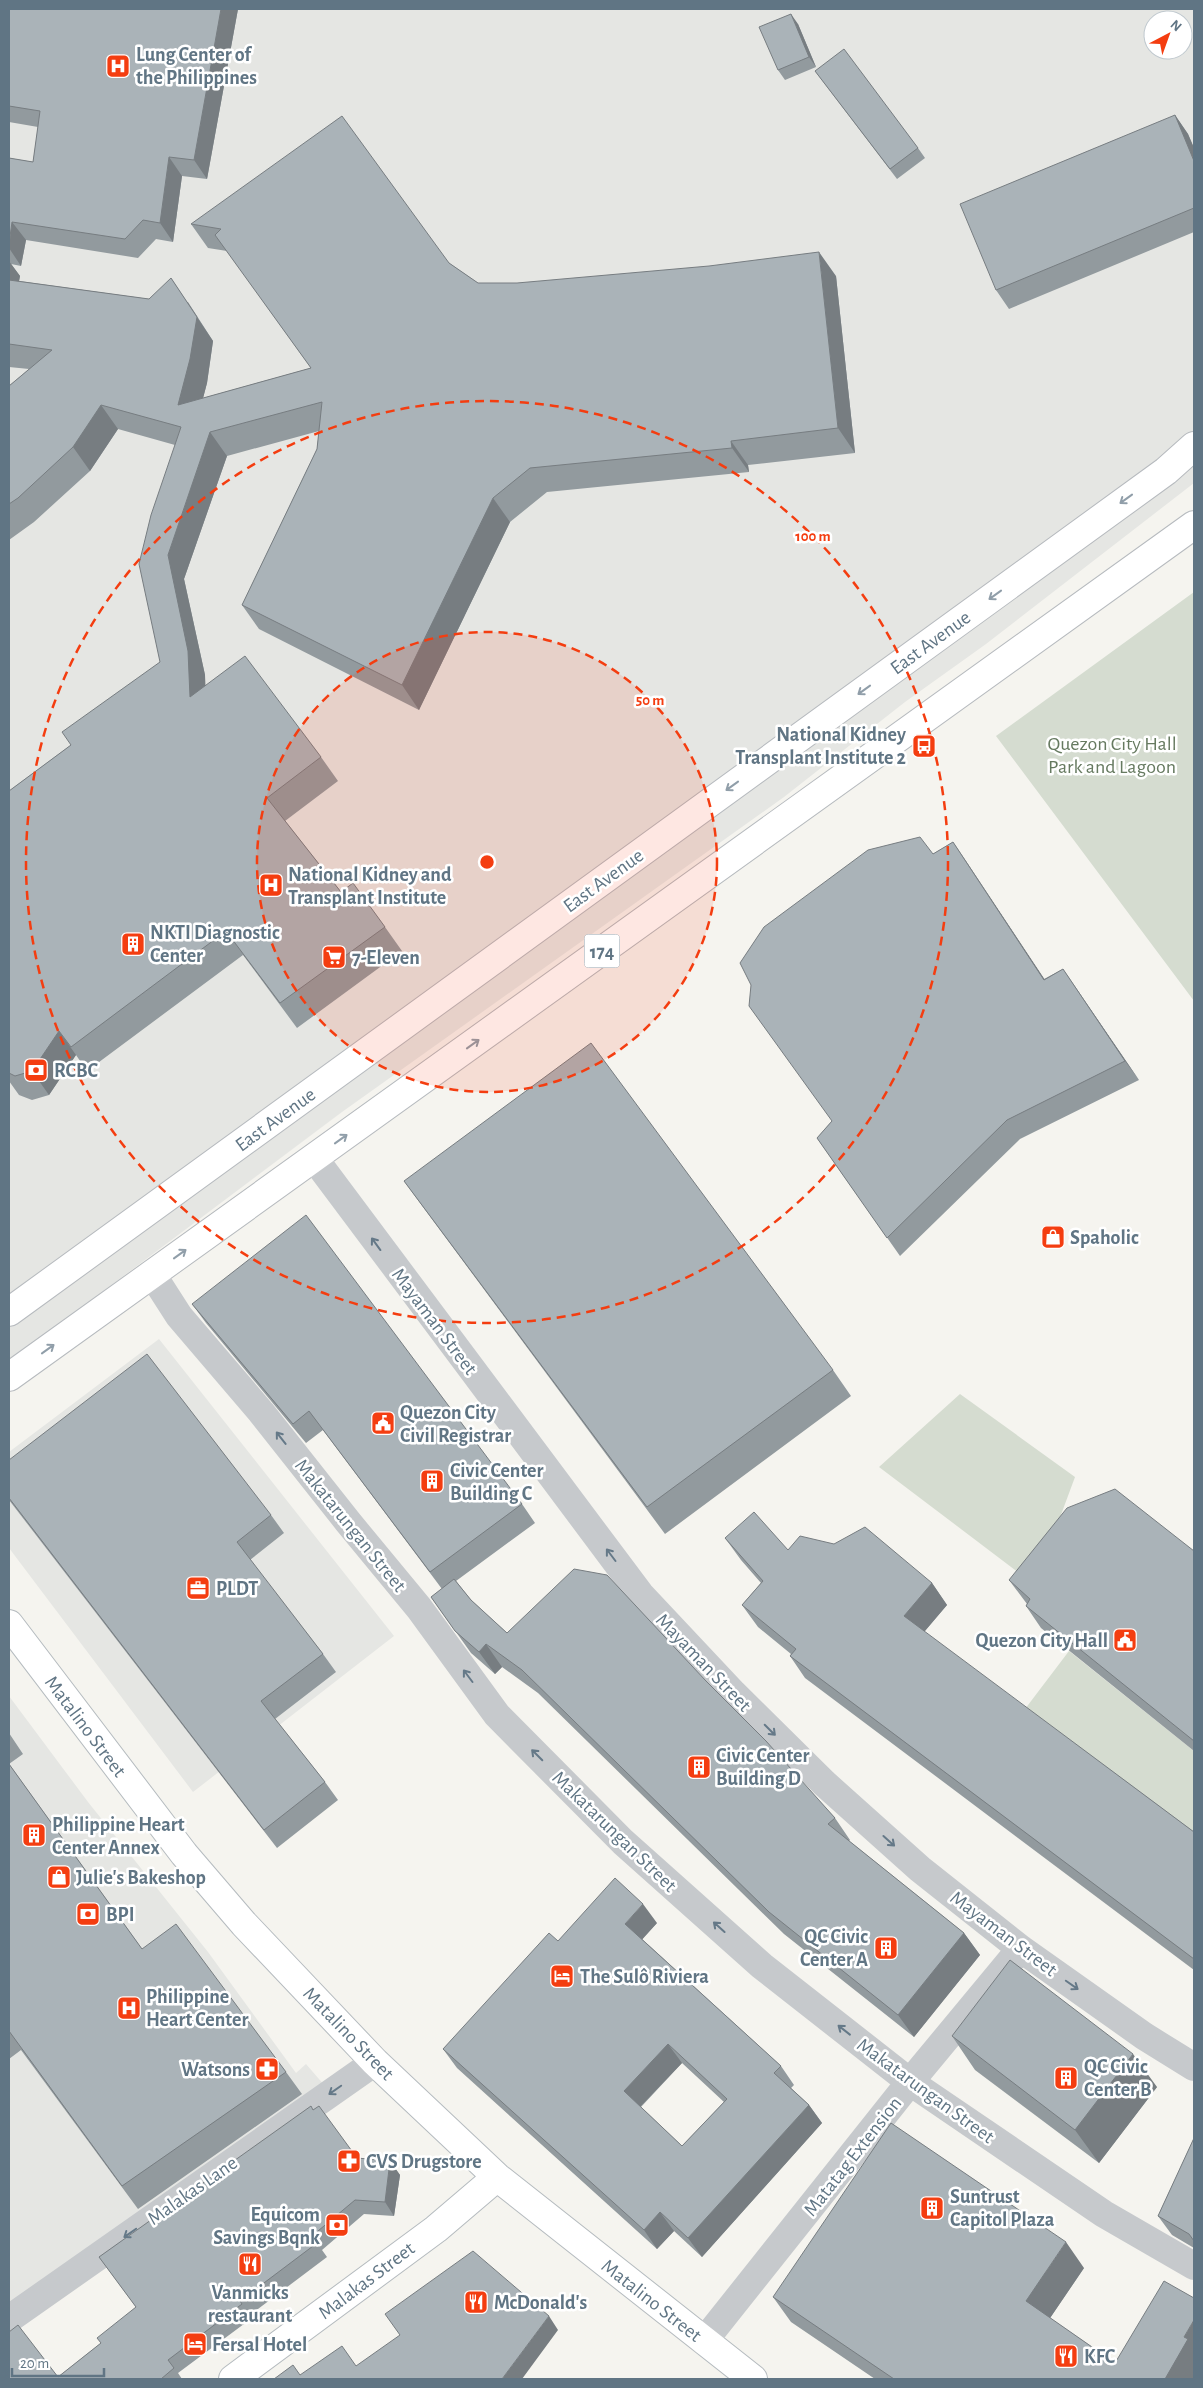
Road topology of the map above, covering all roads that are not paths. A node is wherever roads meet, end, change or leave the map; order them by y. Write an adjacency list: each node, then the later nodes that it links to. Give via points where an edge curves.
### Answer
1 (1194, 446): 5 (main road, East Avenue, one-way to 5, via 1166,471)
2 (1194, 525): 3 (main road, 174, one-way to 2)
3 (314, 1158): 4 (main road, 174, one-way to 3); 8 (street, Mayaman Street, via 640,1594 824,1783 920,1869)
4 (152, 1274): 6 (main road, 174, one-way to 4); 11 (street, Makatarungan Street, one-way to 4, via 762,1966 630,1849 497,1715 419,1608 179,1316)
5 (9, 1312)
6 (9, 1377)
7 (9, 1624): 9 (main road, Matalino Street, via 184,1854 244,1924)
8 (1021, 1949): 10 (street, Mayaman Street, one-way to 10, via 1144,2036); 11 (street, Matatag Extension)
9 (376, 2062): 12 (main road, Matalino Street); 14 (street, Malakas Lane, one-way to 14)
10 (1194, 2067)
11 (910, 2082): 13 (street, Makatarungan Street, via 1104,2214); 15 (street, Matatag Extension)
12 (497, 2177): 15 (main road, Matalino Street); 16 (main road, Malakas Street, via 436,2229)
13 (1194, 2266)
14 (9, 2319)
15 (704, 2342): 17 (main road, Matalino Street)
16 (233, 2379)
17 (753, 2379)

